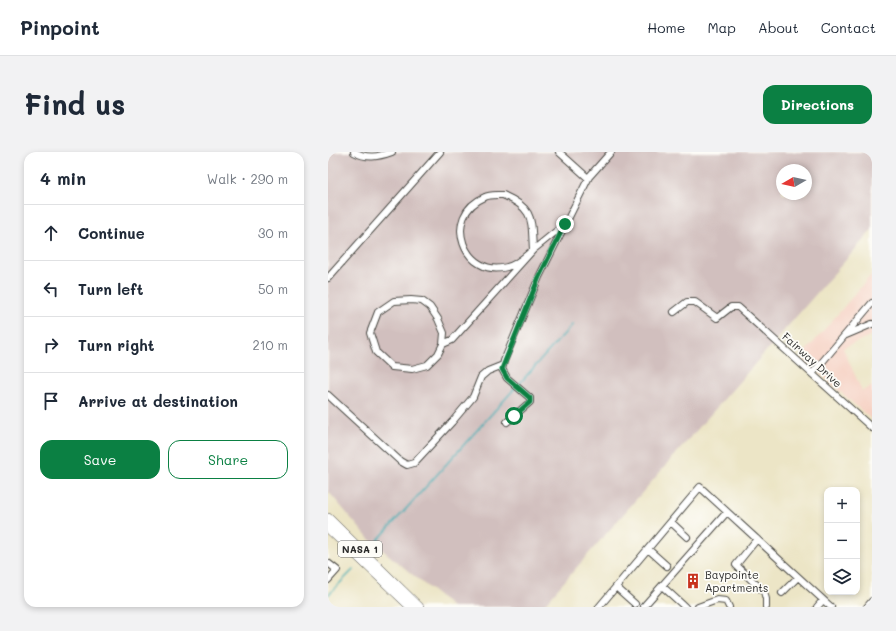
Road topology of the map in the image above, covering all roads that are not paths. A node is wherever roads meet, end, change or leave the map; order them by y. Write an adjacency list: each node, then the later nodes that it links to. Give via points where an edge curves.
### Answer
1 (354, 152): 2 (street, via 368,157)
2 (392, 152)
3 (440, 152): 9 (street)
4 (559, 152): 6 (street)
5 (611, 152): 6 (street)
6 (588, 177): 7 (street)
7 (565, 224): 8 (street); 15 (street, via 539,277)
8 (533, 250): 8 (street, via 508,267 495,268 476,262 465,249 460,233 463,217 472,204 486,196 503,195 517,201 528,211 532,226); 14 (street, via 452,340)
9 (328, 278)
10 (872, 303): 13 (street)
11 (674, 312): 16 (street, Fairway Drive, via 694,302 717,318 731,307 738,307)
12 (872, 324): 13 (street)
13 (845, 335): 16 (street)
14 (443, 344): 14 (street, via 428,365 412,369 392,366 376,352 370,333 378,312 394,301 422,301 438,319 444,333)
15 (503, 366): 17 (street, via 488,371 481,377 473,397 452,422 414,463 407,465); 18 (street, via 507,378 527,395 530,402)
16 (812, 374): 19 (street, Fairway Drive)
17 (328, 395)
18 (508, 422)
19 (872, 428)
20 (727, 512): 22 (street, via 700,488); 25 (street); 33 (street)
21 (328, 518): 32 (highway, NASA 1)
22 (670, 522): 24 (street); 26 (street)
23 (328, 528): 28 (highway, NASA 1)
24 (687, 537)
25 (757, 539): 30 (street); 48 (street, via 736,564 764,592)
26 (648, 549): 29 (street); 34 (street)
27 (328, 563): 31 (street, via 337,570)
28 (365, 564): 40 (highway); 41 (highway, NASA 1)
29 (667, 566)
30 (798, 577): 35 (street); 36 (street)
31 (328, 580)
32 (393, 580): 42 (highway, NASA 1); 43 (highway)
33 (662, 586): 39 (street); 45 (street)
34 (616, 587): 38 (street); 44 (street)
35 (782, 593)
36 (823, 600): 49 (street); 50 (street)
37 (872, 601): 51 (street)
38 (635, 604)
39 (644, 606)
40 (406, 607)
41 (411, 607)
42 (419, 607)
43 (424, 607)
44 (599, 607)
45 (685, 607)
46 (698, 607): 47 (street, via 720,600 726,601)
47 (729, 607)
48 (766, 607)
49 (817, 607)
50 (831, 607)
51 (867, 607)

